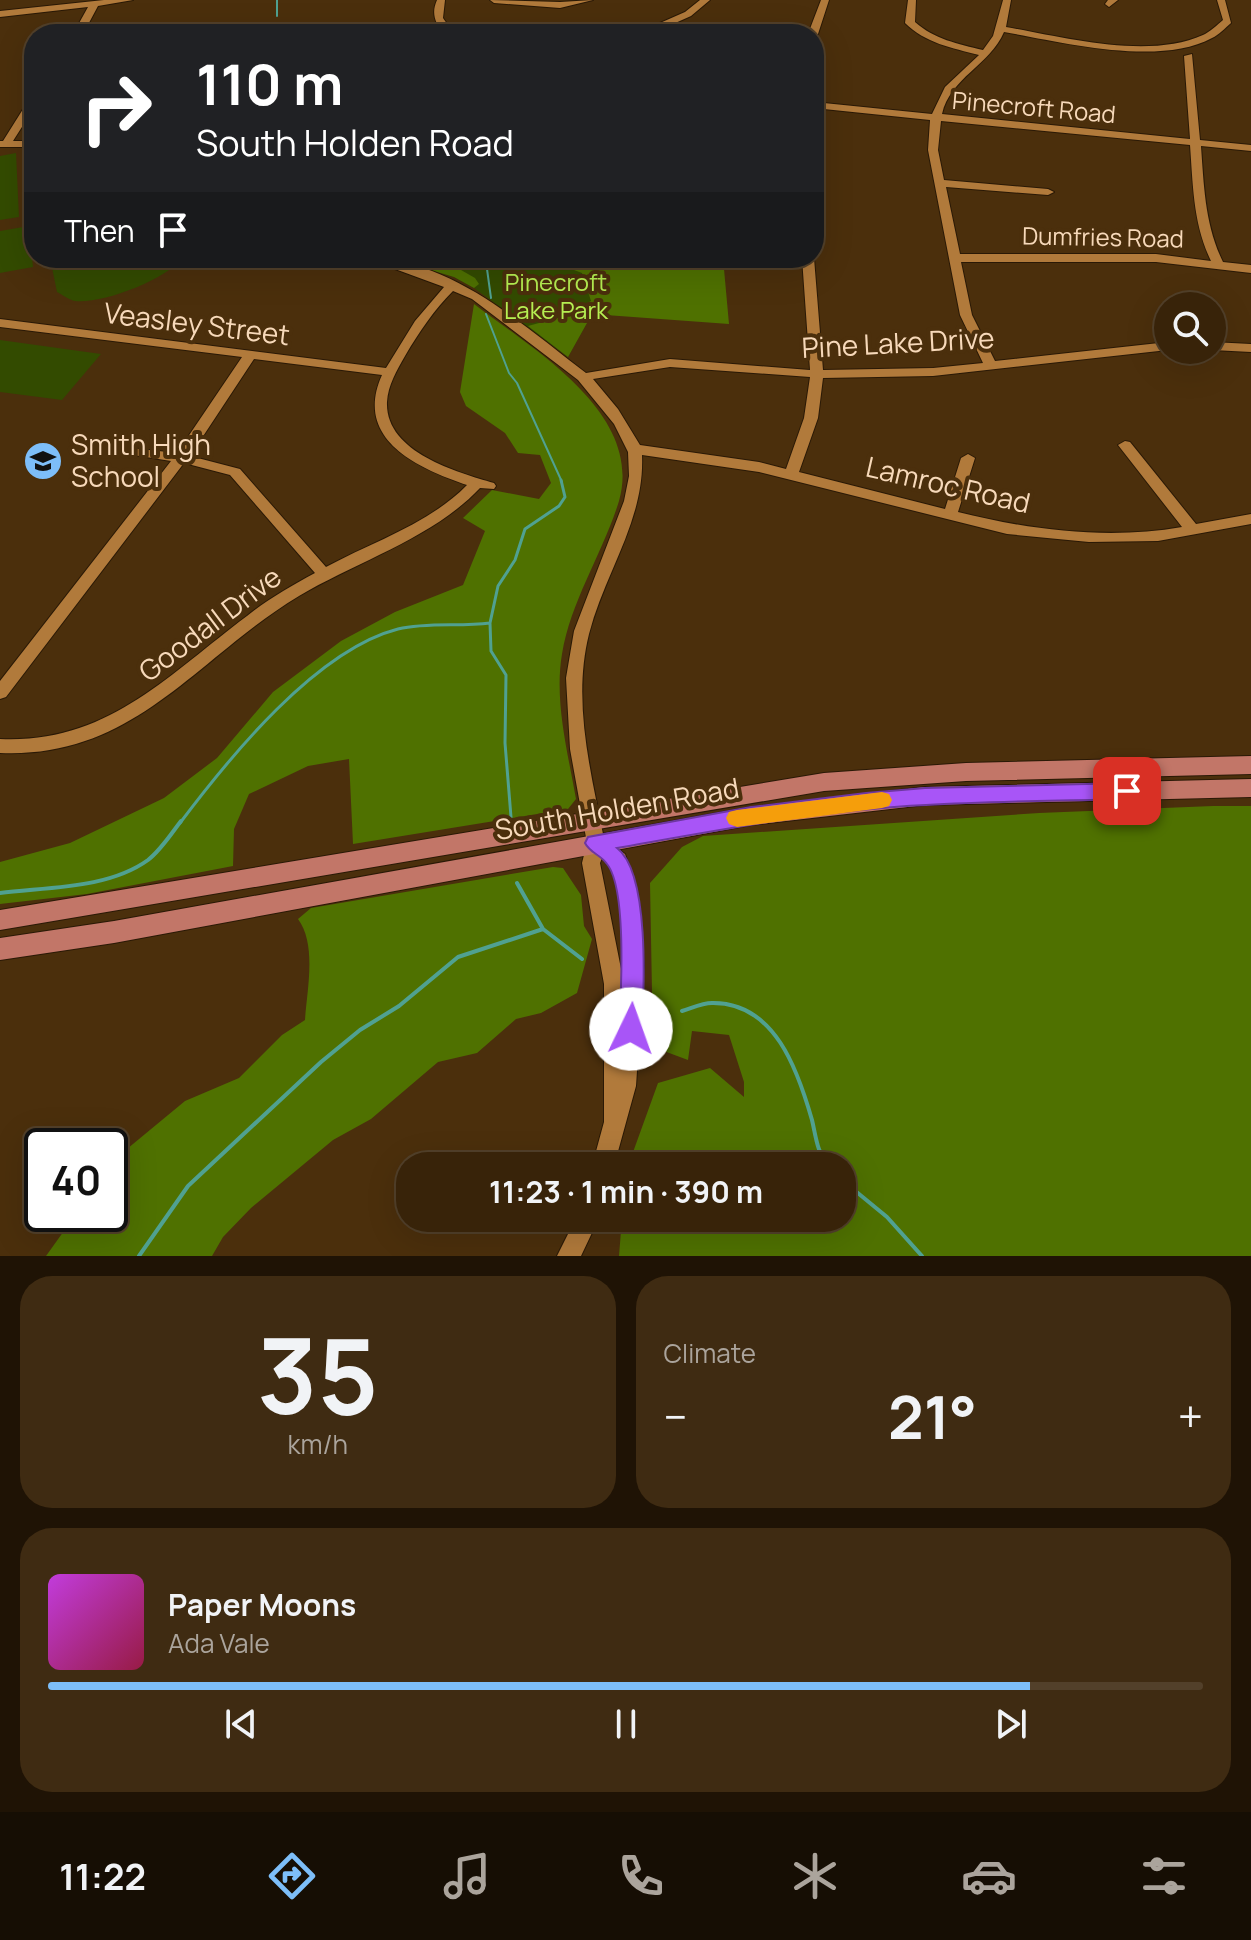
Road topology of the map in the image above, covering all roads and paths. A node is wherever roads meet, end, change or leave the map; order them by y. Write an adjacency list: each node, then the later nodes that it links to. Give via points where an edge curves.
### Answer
1 (129, 0): 10 (street)
2 (441, 0): 13 (street)
3 (494, 0): 4 (street, via 545,5)
4 (589, 0)
5 (706, 0): 14 (street)
6 (825, 0): 15 (street)
7 (912, 0): 17 (street, via 910,23 920,33)
8 (1007, 0): 16 (street)
9 (1221, 0): 16 (street, via 1228,12 1223,27 1200,41 1175,46 1105,45)
10 (94, 5): 11 (street); 12 (street)
11 (0, 14)
12 (84, 24)
13 (441, 24)
14 (665, 24)
15 (817, 24)
16 (1002, 29): 17 (street)
17 (984, 53): 21 (street, via 944,90)
18 (1189, 56): 22 (street)
19 (824, 106): 21 (street, Pinecroft Road)
20 (24, 114): 23 (street)
21 (935, 118): 22 (street, Pinecroft Road); 26 (street, via 933,150)
22 (1196, 143): 25 (street, Pinecroft Road); 29 (street, via 1200,210)
23 (3, 144): 24 (street)
24 (24, 144)
25 (1251, 148)
26 (940, 183): 27 (street); 28 (street)
27 (1048, 192)
28 (954, 258): 29 (street, Dumfries Road, via 1142,258); 39 (street, via 969,326)
29 (1218, 264): 32 (street, Dumfries Road)
30 (405, 268): 33 (street)
31 (809, 268): 41 (street, via 818,332)
32 (1251, 269)
33 (452, 285): 40 (street, via 421,319); 42 (street, via 476,296)
34 (0, 323): 38 (street, Veasley Street)
35 (1154, 347): 39 (street, Pine Lake Drive)
36 (1226, 347): 37 (street)
37 (1251, 348)
38 (250, 355): 40 (street, Veasley Street); 46 (street)
39 (990, 364): 41 (street, Pine Lake Drive, via 933,372)
40 (389, 372): 52 (street, Goodall Drive, via 380,407 394,438 411,452 483,484 437,519)
41 (817, 374): 42 (street, Pine Lake Drive, via 670,363); 48 (street, via 816,404)
42 (583, 377): 44 (street)
43 (1125, 445): 51 (street)
44 (634, 449): 48 (street, Lamroc Road); 57 (street, via 636,477 628,510 575,659 577,730)
45 (126, 450): 46 (street)
46 (181, 458): 52 (street, via 235,472); 53 (street)
47 (968, 458): 49 (street)
48 (791, 474): 49 (street, Lamroc Road)
49 (950, 515): 51 (street, Lamroc Road, via 1048,534 1135,537)
50 (1251, 519): 51 (street, Lamroc Road)
51 (1193, 531)
52 (324, 574): 54 (street, Goodall Drive, via 243,625 153,700 121,718 50,743)
53 (0, 693)
54 (0, 746)
55 (1251, 765): 57 (main road, South Holden Road, via 890,776 771,789)
56 (1251, 788): 57 (main road, South Holden Road, via 910,798)
57 (594, 832): 58 (main road, South Holden Road); 59 (main road, South Holden Road, via 114,932); 60 (street, via 591,863 614,984); 60 (street, via 618,860 630,908 634,966 625,1086)
58 (0, 920)
59 (0, 949)
60 (615, 1123): 61 (street)
61 (607, 1152)
62 (581, 1232): 63 (street)
63 (569, 1256)

